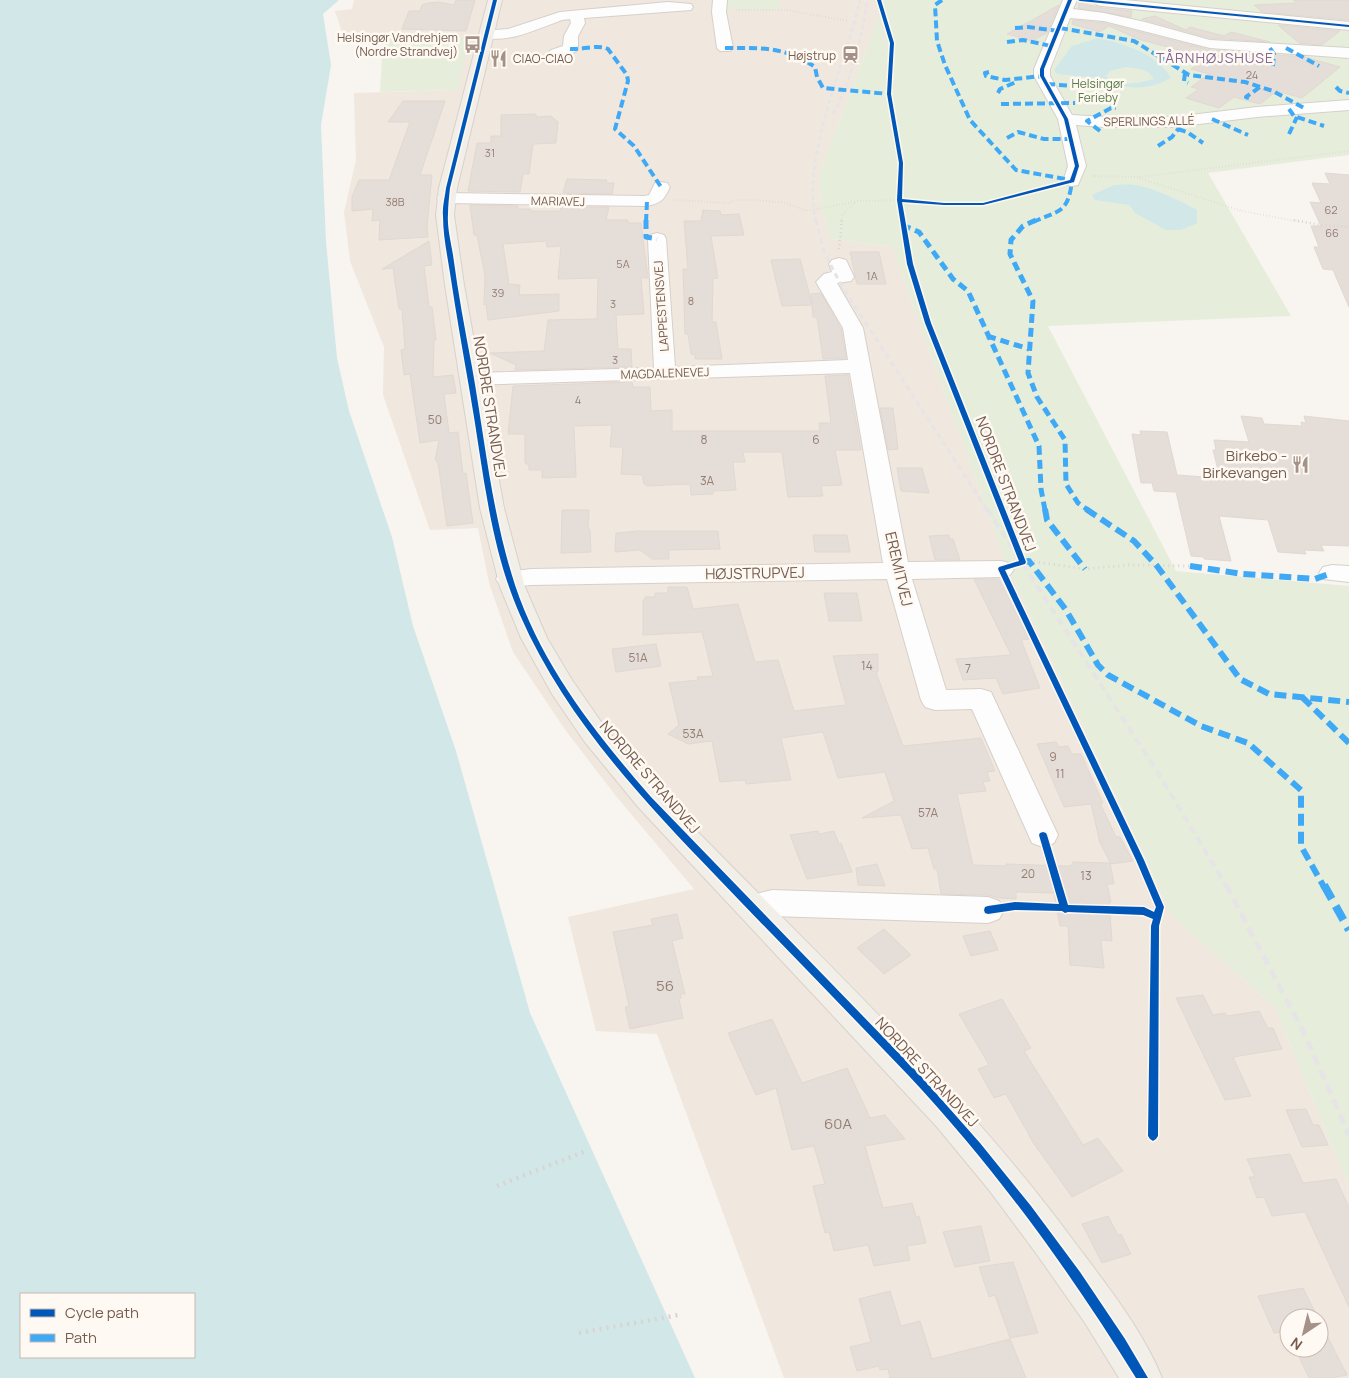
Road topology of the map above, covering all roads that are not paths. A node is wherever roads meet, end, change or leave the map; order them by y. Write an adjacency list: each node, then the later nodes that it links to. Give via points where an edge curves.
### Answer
1 (495, 0): 8 (main road, NORDRE STRANDVEJ)
2 (1080, 0): 7 (street)
3 (685, 4): 4 (street); 6 (street)
4 (719, 6): 9 (street)
5 (1068, 7): 11 (street, via 1210,44); 13 (street, via 1042,69 1042,76)
6 (576, 15): 8 (street, via 560,16 510,33); 10 (street, via 578,23 571,36 570,49)
7 (1349, 26)
8 (487, 34): 16 (main road, NORDRE STRANDVEJ)
9 (725, 48)
10 (556, 53)
11 (1349, 53)
12 (1349, 105): 13 (street, SPERLINGS ALLÉ, via 1174,122)
13 (1066, 119): 14 (street, via 1077,166)
14 (1072, 181)
15 (659, 192): 16 (street, MARIAVEJ, via 647,201 630,202)
16 (446, 198): 21 (main road, NORDRE STRANDVEJ, via 446,223)
17 (657, 239): 20 (street, LAPPESTENSVEJ)
18 (840, 264): 19 (street, EREMITVEJ, via 844,277 831,278 826,282 853,328)
19 (859, 366): 20 (street, MAGDALENEVEJ); 23 (street, EREMITVEJ)
20 (666, 374): 21 (street, MAGDALENEVEJ)
21 (471, 379): 24 (main road, NORDRE STRANDVEJ, via 488,483)
22 (1001, 569): 23 (street, HØJSTRUPVEJ)
23 (897, 570): 24 (street, HØJSTRUPVEJ); 25 (street, EREMITVEJ, via 935,700 982,699)
24 (509, 579): 26 (main road, NORDRE STRANDVEJ, via 544,658 611,757)
25 (1044, 835)
26 (752, 907): 27 (street, via 772,903); 28 (main road, NORDRE STRANDVEJ, via 979,1148 1070,1269)
27 (988, 910)
28 (1142, 1378)

